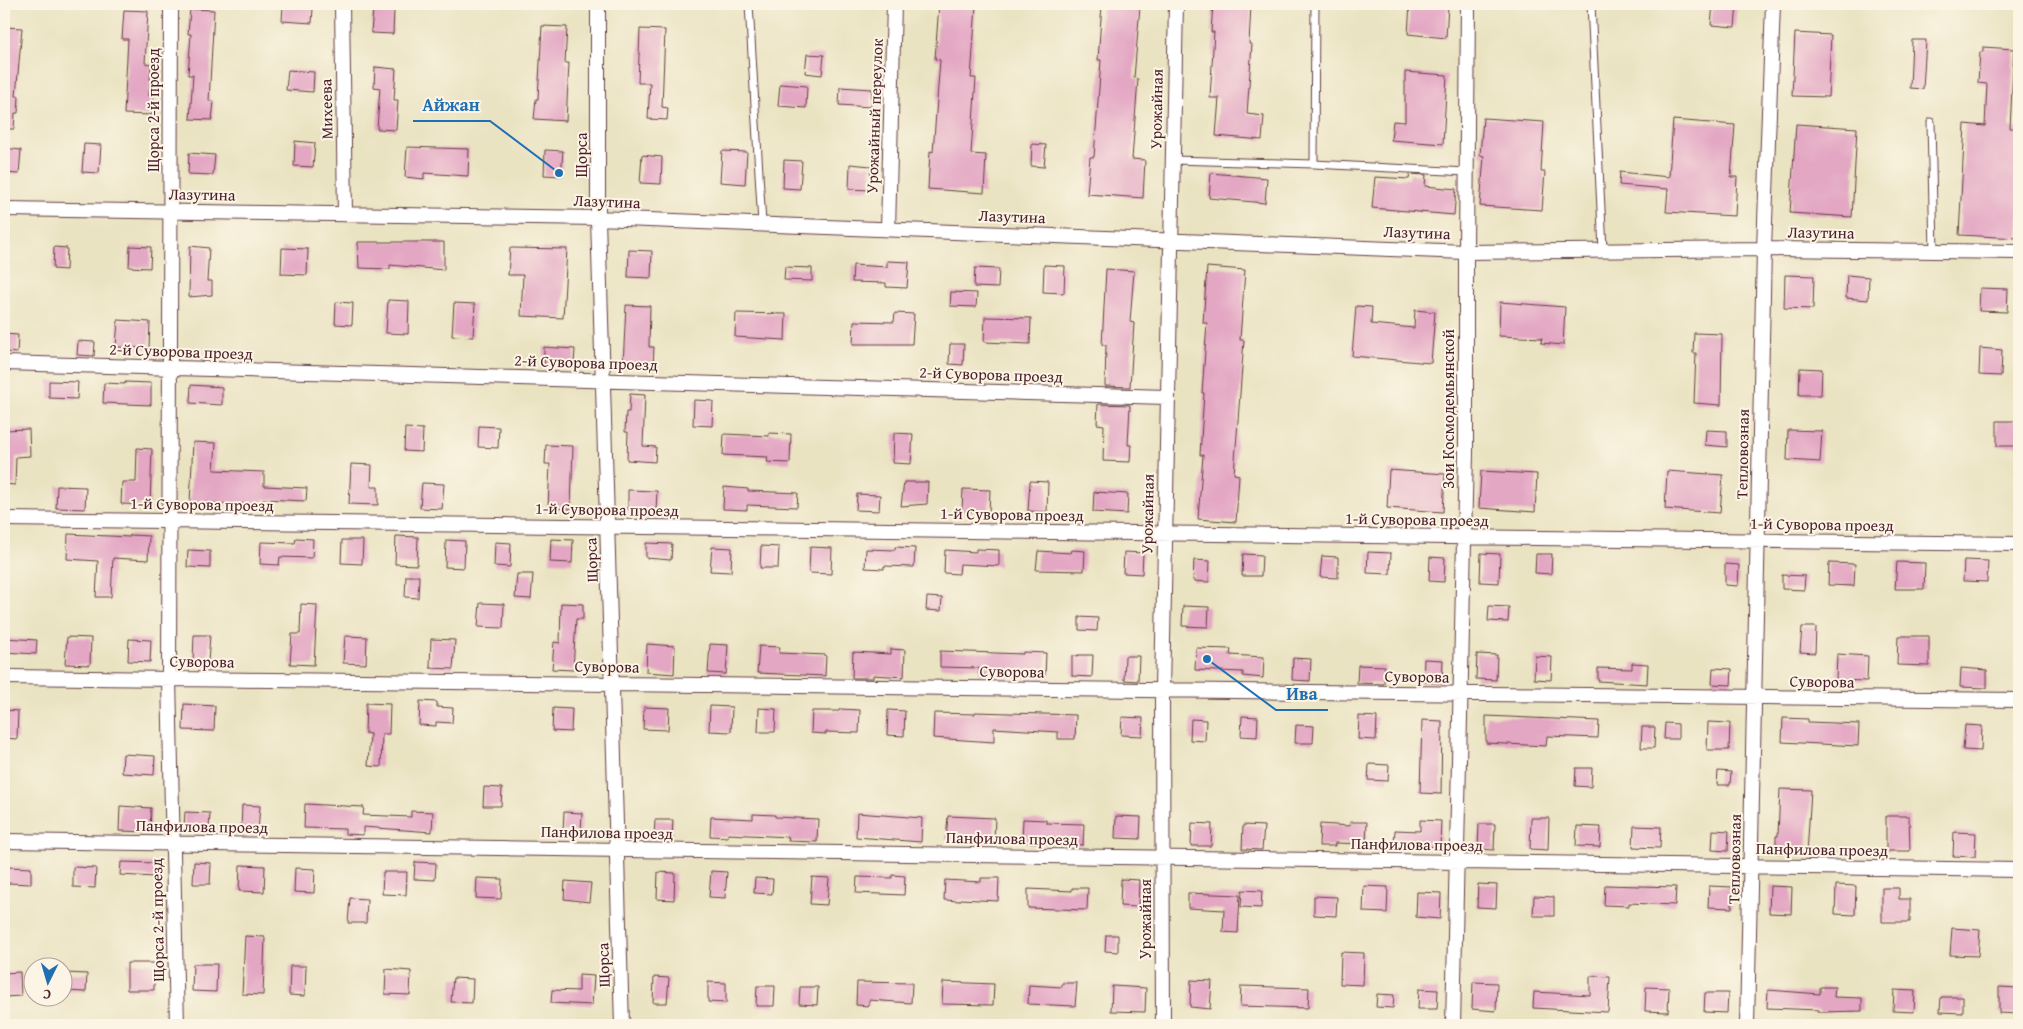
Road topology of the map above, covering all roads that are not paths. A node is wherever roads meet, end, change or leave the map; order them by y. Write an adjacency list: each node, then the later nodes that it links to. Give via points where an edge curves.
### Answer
1 (171, 4): 16 (street, Щорса 2-й проезд)
2 (342, 4): 17 (street, Михеева)
3 (598, 4): 18 (street, Щорса)
4 (749, 4): 19 (lane)
5 (894, 4): 20 (street, Урожайный переулок)
6 (1176, 4): 12 (street, Урожайная)
7 (1314, 4): 13 (lane)
8 (1468, 4): 14 (street, Зои Космодемьянской)
9 (1591, 4): 23 (lane)
10 (1774, 4): 22 (street, Тепловозная)
11 (1931, 122): 24 (lane)
12 (1173, 160): 13 (lane); 21 (street, Урожайная)
13 (1314, 164): 14 (lane)
14 (1467, 172): 25 (street, Зои Космодемьянской)
15 (4, 209): 16 (street, Лазутина)
16 (171, 211): 17 (street, Лазутина); 28 (street, Щорса 2-й проезд)
17 (345, 214): 18 (street, Лазутина)
18 (598, 218): 19 (street, Лазутина); 29 (street, Щорса)
19 (762, 224): 20 (street, Лазутина)
20 (888, 229): 21 (street, Лазутина)
21 (1171, 239): 25 (street, Лазутина); 30 (street, Урожайная)
22 (1764, 249): 23 (street, Лазутина); 24 (street, Лазутина); 36 (street, Тепловозная)
23 (1603, 250): 25 (street, Лазутина)
24 (1934, 251): 26 (street, Лазутина)
25 (1466, 252): 35 (street, Зои Космодемьянской)
26 (2019, 252)
27 (4, 363): 28 (street, 2-й Суворова проезд)
28 (170, 368): 29 (street, 2-й Суворова проезд); 32 (street, Щорса 2-й проезд)
29 (603, 380): 30 (street, 2-й Суворова проезд); 33 (street, Щорса)
30 (1167, 397): 34 (street, Урожайная)
31 (4, 519): 32 (street, 1-й Суворова проезд)
32 (170, 522): 33 (street, 1-й Суворова проезд); 39 (street, Щорса 2-й проезд)
33 (608, 527): 34 (street, 1-й Суворова проезд); 40 (street, Щорса)
34 (1164, 534): 35 (street, 1-й Суворова проезд); 41 (street, Урожайная)
35 (1464, 537): 36 (street, 1-й Суворова проезд); 42 (street, Зои Космодемьянской)
36 (1758, 541): 37 (street, 1-й Суворова проезд); 43 (street, Тепловозная)
37 (2019, 544)
38 (4, 676): 39 (street, Суворова)
39 (169, 678): 40 (street, Суворова); 46 (street, Щорса 2-й проезд)
40 (612, 684): 41 (street, Суворова); 47 (street, Щорса)
41 (1162, 690): 42 (street, Суворова); 48 (street, Урожайная)
42 (1461, 694): 43 (street, Суворова); 49 (street, Зои Космодемьянской)
43 (1754, 697): 44 (street, Суворова); 50 (street, Тепловозная)
44 (2019, 700)
45 (4, 841): 46 (street, Панфилова проезд)
46 (173, 844): 47 (street, Панфилова проезд); 52 (street, Щорса 2-й проезд)
47 (617, 850): 48 (street, Панфилова проезд); 53 (street, Щорса)
48 (1162, 858): 49 (street, Панфилова проезд); 54 (street, Урожайная)
49 (1457, 862): 50 (street, Панфилова проезд); 55 (street, Зои Космодемьянской)
50 (1751, 866): 51 (street, Панфилова проезд); 56 (street, Тепловозная)
51 (2019, 870)
52 (177, 1025)
53 (622, 1025)
54 (1163, 1025)
55 (1453, 1025)
56 (1748, 1025)

